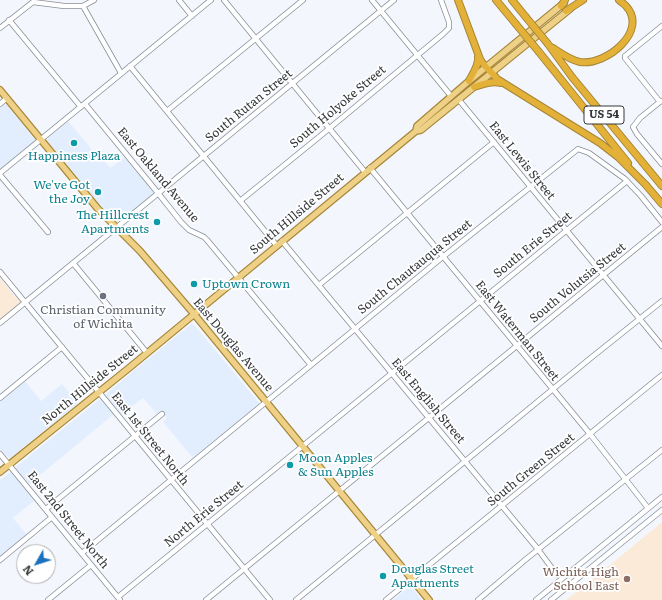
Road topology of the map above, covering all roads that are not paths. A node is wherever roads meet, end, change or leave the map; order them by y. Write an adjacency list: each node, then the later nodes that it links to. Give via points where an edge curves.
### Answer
1 (94, 0): 18 (street)
2 (179, 0): 23 (street)
3 (211, 0): 23 (street)
4 (224, 0): 27 (street)
5 (303, 0): 27 (street)
6 (372, 0): 21 (street)
7 (394, 0): 21 (street, South Rutan Street)
8 (441, 0): 30 (street, South Holyoke Street, via 449,28)
9 (458, 0): 29 (highway)
10 (496, 0): 57 (highway, US 54, bridge)
11 (512, 0): 28 (highway, US 54, bridge)
12 (566, 0): 19 (highway)
13 (580, 0): 22 (main road, South Hillside Street)
14 (583, 0): 22 (highway)
15 (619, 0): 20 (highway)
16 (622, 0): 20 (highway)
17 (33, 1): 18 (street); 24 (street)
18 (83, 6): 34 (street)
19 (561, 6): 32 (main road, South Hillside Street)
20 (626, 6): 28 (highway, via 631,15 632,27 628,37 607,56 594,62 580,62 567,58)
21 (381, 11): 30 (street); 36 (street, South Rutan Street)
22 (566, 11): 33 (main road, South Hillside Street)
23 (192, 16): 31 (street)
24 (9, 20): 26 (street); 45 (street, East Oakland Avenue)
25 (662, 26): 43 (street, via 625,56 625,60)
26 (0, 28)
27 (256, 39): 36 (street); 46 (street)
28 (548, 44): 58 (highway, US 54)
29 (478, 53): 32 (highway); 35 (highway, via 478,60)
30 (418, 55): 40 (street); 47 (street, South Holyoke Street)
31 (130, 66): 34 (street); 46 (street)
32 (486, 67): 33 (highway); 35 (main road, South Hillside Street)
33 (492, 72): 37 (highway); 38 (main road, South Hillside Street)
34 (121, 73): 45 (street)
35 (469, 81): 40 (main road, South Hillside Street)
36 (292, 84): 47 (street); 51 (street, South Rutan Street)
37 (504, 84): 38 (highway, via 490,82); 57 (highway, via 600,143)
38 (474, 87): 42 (main road, South Hillside Street)
39 (0, 90): 41 (main road, East Douglas Avenue)
40 (451, 96): 48 (main road, South Hillside Street, via 417,126)
41 (7, 98): 44 (street); 49 (main road, East Douglas Avenue)
42 (459, 100): 48 (main road, South Hillside Street, via 421,130); 50 (street, East Lewis Street)
43 (661, 101): 52 (street, via 633,127)
44 (0, 104)
45 (83, 105): 49 (street); 60 (street, East Oakland Avenue)
46 (167, 111): 51 (street)
47 (329, 128): 54 (street); 61 (street, South Holyoke Street)
48 (416, 131): 53 (main road, South Hillside Street)
49 (41, 140): 55 (street); 65 (main road, East Douglas Avenue, via 98,209)
50 (494, 142): 59 (street, East Lewis Street); 63 (street)
51 (203, 156): 60 (street, South Rutan Street); 61 (street)
52 (662, 164)
53 (370, 168): 54 (main road, South Hillside Street); 63 (street, East Waterman Street)
54 (364, 172): 69 (main road, South Hillside Street)
55 (0, 174): 68 (street)
56 (627, 181): 59 (street, South Chautauqua Street, via 589,153 578,149); 64 (street); 67 (street, South Erie Street)
57 (647, 186): 62 (highway, US 54)
58 (662, 186)
59 (531, 187): 67 (street, East Lewis Street); 71 (street, South Chautauqua Street)
60 (158, 192): 65 (street, South Rutan Street); 75 (street, East Oakland Avenue, via 189,230 207,240)
61 (240, 201): 70 (street)
62 (662, 204)
63 (407, 213): 71 (street, East Waterman Street); 76 (street)
64 (662, 222)
65 (117, 227): 72 (street, South Rutan Street); 80 (main road, East Douglas Avenue)
66 (662, 227): 74 (street, South Volutsia Street)
67 (567, 231): 74 (street, East Lewis Street); 77 (street, South Erie Street)
68 (48, 232)
69 (282, 241): 70 (main road, South Hillside Street); 76 (street, East English Street)
70 (276, 246): 75 (main road, South Hillside Street)
71 (443, 257): 77 (street, East Waterman Street); 83 (street, South Chautauqua Street)
72 (73, 263): 79 (street, South Rutan Street); 87 (street)
73 (0, 272): 79 (street, East 1st Street North)
74 (604, 275): 81 (street, East Lewis Street); 84 (street, South Volutsia Street)
75 (238, 277): 80 (main road, South Hillside Street); 88 (street, East Oakland Avenue)
76 (319, 285): 83 (street, East English Street)
77 (480, 301): 84 (street, East Waterman Street); 89 (street, South Erie Street)
78 (662, 301): 81 (street)
79 (25, 302): 82 (street, South Rutan Street); 86 (street, East 1st Street North)
80 (194, 314): 87 (main road, North Hillside Street); 94 (main road, East Douglas Avenue)
81 (640, 319): 85 (street, East Lewis Street); 91 (street)
82 (0, 323)
83 (355, 329): 88 (street, South Chautauqua Street); 89 (street, East English Street)
84 (517, 346): 91 (street, East Waterman Street); 96 (street, South Volutsia Street)
85 (662, 346)
86 (62, 347): 92 (street, East 1st Street North); 93 (street)
87 (147, 353): 92 (main road, North Hillside Street)
88 (311, 365): 94 (street, South Chautauqua Street)
89 (392, 374): 96 (street, East English Street); 99 (street, South Erie Street)
90 (662, 375): 97 (street, South Green Street)
91 (553, 390): 97 (street, East Waterman Street); 102 (street)
92 (99, 392): 98 (street, East 1st Street North); 103 (main road, North Hillside Street)
93 (0, 398)
94 (266, 402): 99 (main road, East Douglas Avenue); 106 (street, South Chautauqua Street)
95 (162, 414): 98 (street)
96 (429, 418): 102 (street, East English Street); 107 (street, South Volutsia Street)
97 (590, 434): 105 (street, East Waterman Street); 109 (street, South Green Street)
98 (135, 436): 106 (street, East 1st Street North); 111 (street)
99 (303, 447): 107 (main road, East Douglas Avenue); 114 (street, North Erie Street)
100 (662, 450): 105 (street)
101 (0, 454): 103 (street, East 2nd Street North)
102 (465, 462): 109 (street, East English Street); 115 (street)
103 (9, 465): 104 (main road, North Hillside Street); 111 (street, East 2nd Street North)
104 (0, 472)
105 (626, 479): 110 (street, East Waterman Street); 116 (street)
106 (171, 480): 114 (street, East 1st Street North); 117 (street, South Chautauqua Street)
107 (340, 492): 115 (main road, East Douglas Avenue); 120 (street, South Volutsia Street)
108 (662, 497): 110 (street)
109 (502, 506): 116 (street, East English Street); 122 (street, South Green Street)
110 (648, 508): 131 (street)
111 (46, 509): 113 (street, East 2nd Street North)
112 (662, 510): 132 (street)
113 (52, 517): 117 (street, East 2nd Street North); 118 (street)
114 (207, 524): 120 (street, East 1st Street North); 123 (street, North Erie Street)
115 (376, 536): 122 (main road, East Douglas Avenue); 127 (street)
116 (538, 550): 121 (street, East English Street); 130 (street)
117 (82, 553): 119 (street, East 2nd Street North)
118 (0, 560)
119 (91, 565): 123 (street, East 2nd Street North); 124 (street)
120 (244, 569): 125 (street, South Volutsia Street); 126 (street, East 1st Street North)
121 (557, 575)
122 (412, 579): 128 (street, South Green Street); 129 (main road, East Douglas Avenue)
123 (119, 599)
124 (48, 600)
125 (206, 600)
126 (270, 600)
127 (296, 600)
128 (386, 600)
129 (429, 600)
130 (478, 600)
131 (536, 600)
132 (551, 600)

